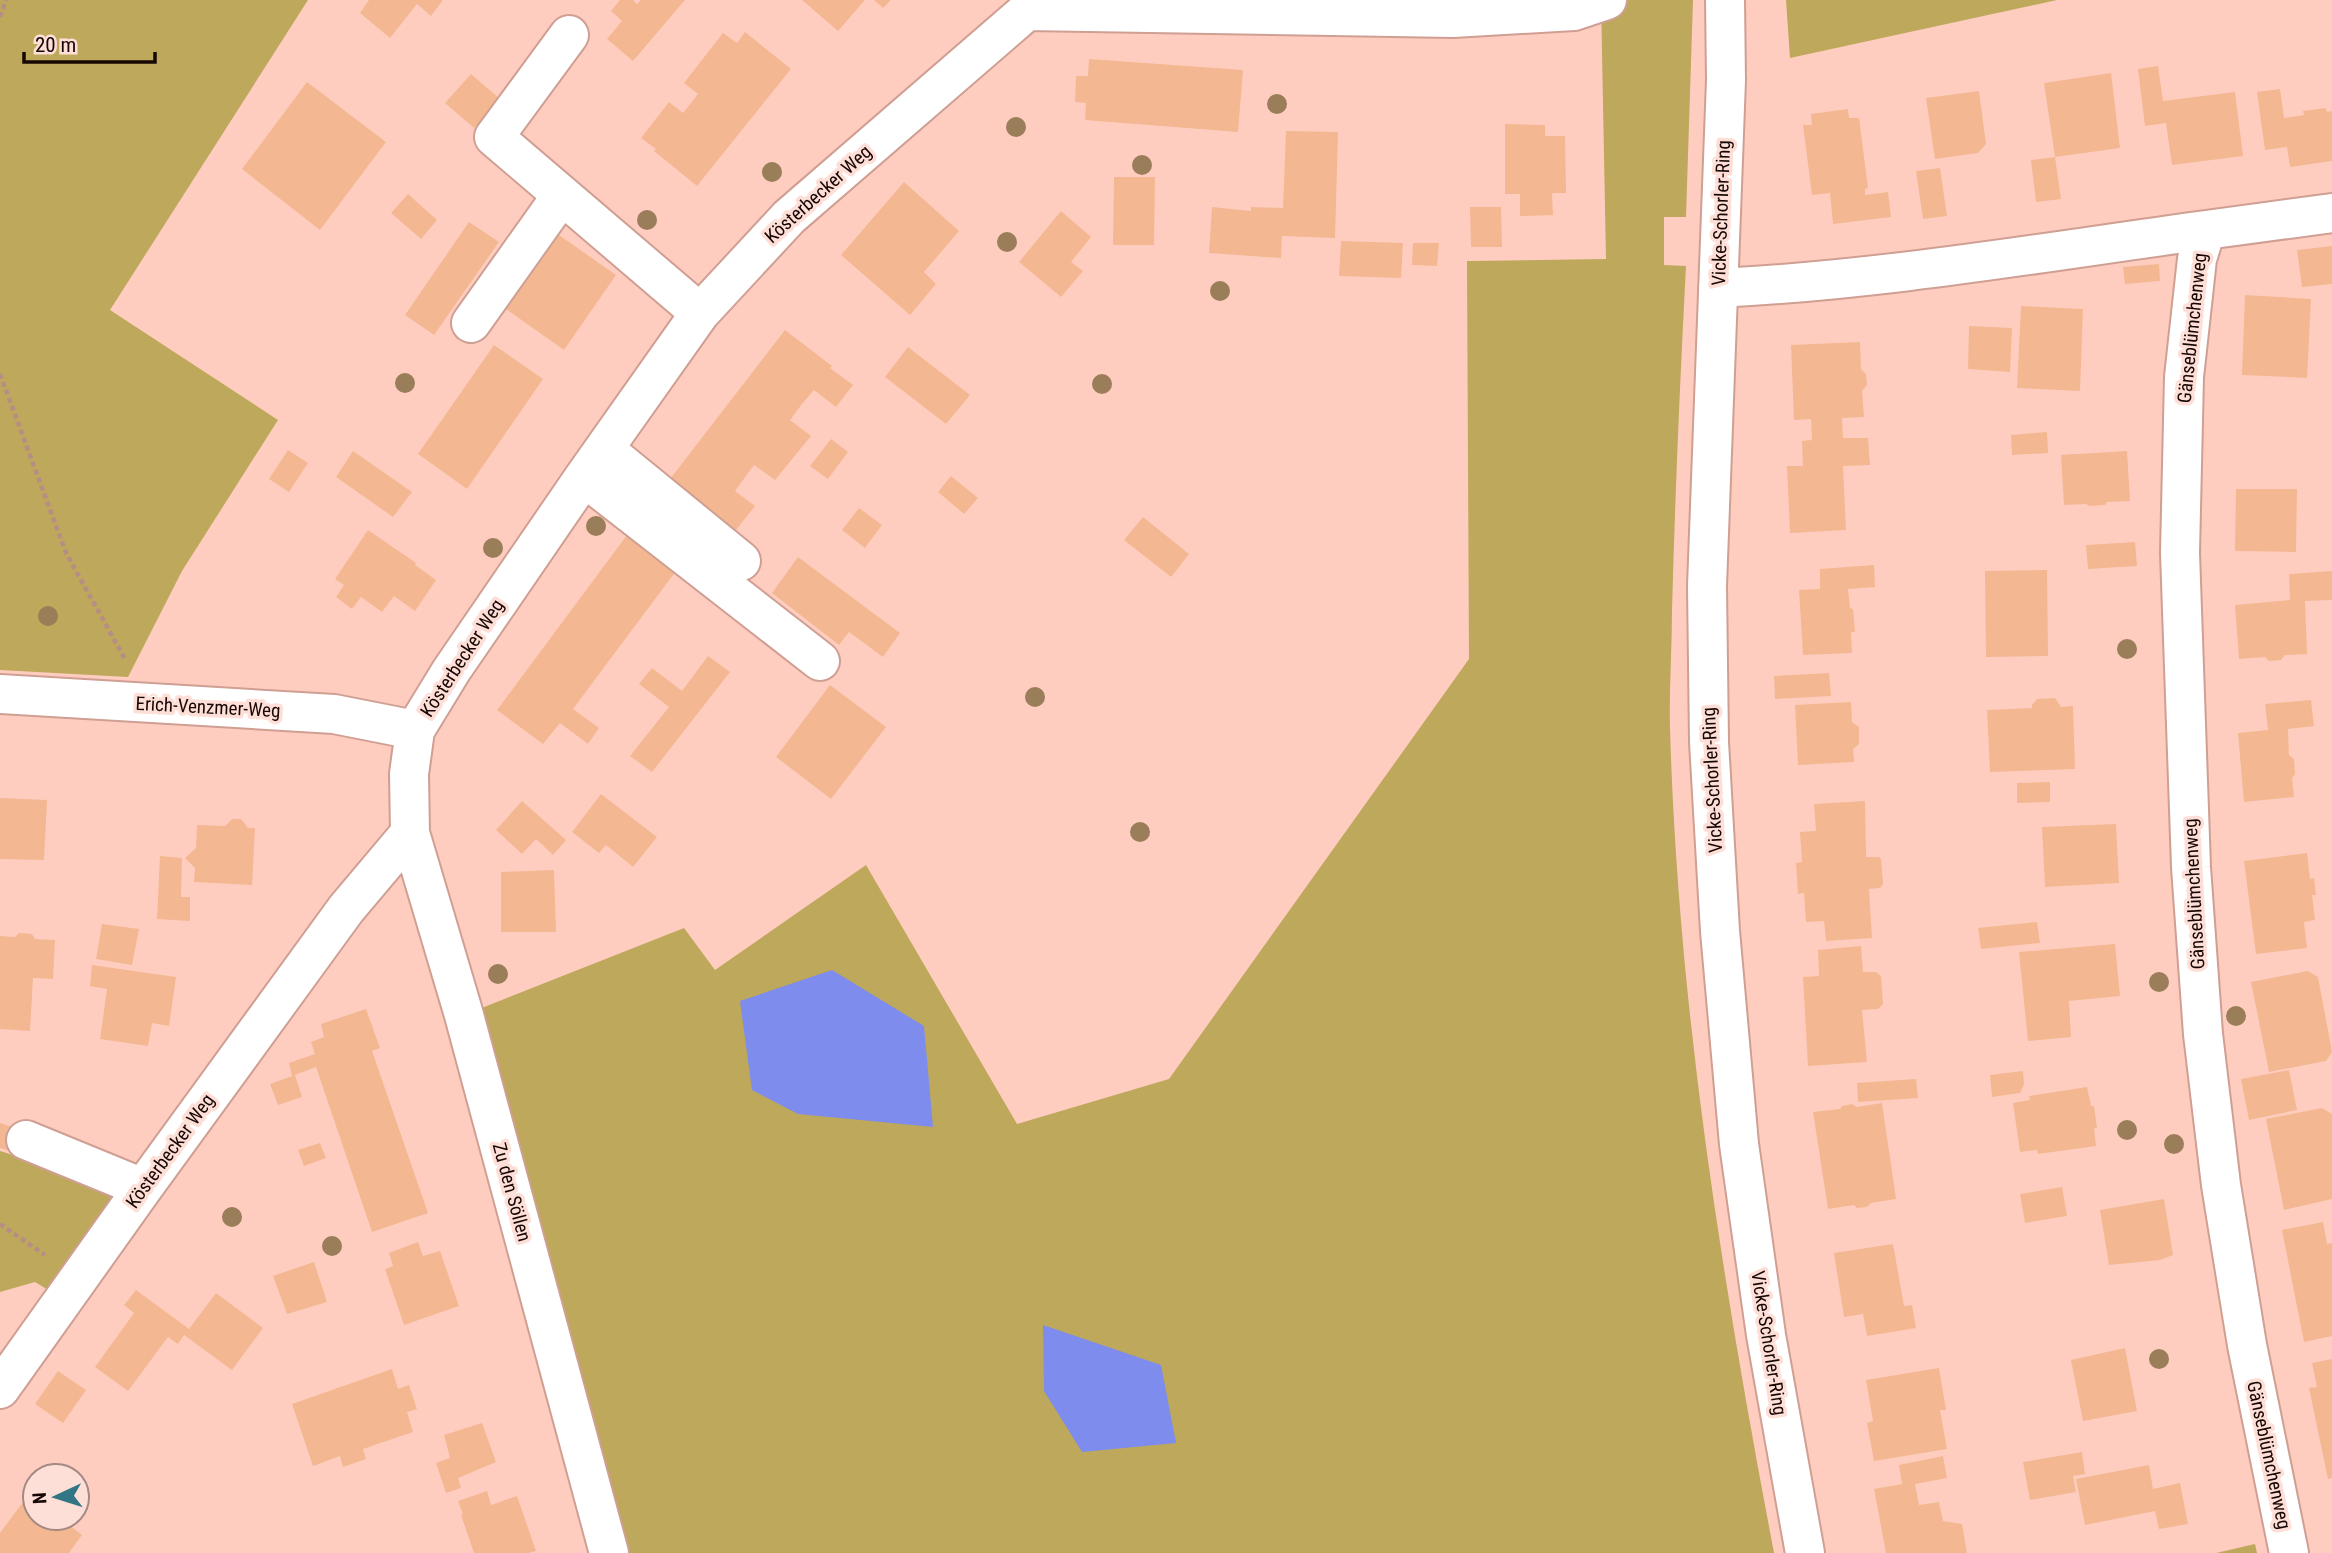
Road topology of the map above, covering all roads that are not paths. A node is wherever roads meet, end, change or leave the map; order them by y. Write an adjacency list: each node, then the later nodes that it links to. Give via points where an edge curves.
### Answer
1 (1607, 0): 3 (street, via 1574,11 1453,18)
2 (1725, 0): 8 (street, Vicke-Schorler-Ring)
3 (1032, 5): 9 (street, Kösterbecker Weg, via 789,216)
4 (569, 35): 5 (street, via 494,137)
5 (562, 195): 9 (street); 10 (street)
6 (2332, 213): 7 (street, Gänseblümchenweg)
7 (2206, 230): 8 (street, Gänseblümchenweg, via 1913,271); 22 (street, Gänseblümchenweg, via 2197,259 2184,377 2180,553 2191,867 2203,1034 2221,1185 2247,1345)
8 (1718, 288): 21 (street, Vicke-Schorler-Ring, via 1707,586 1709,742 1720,931 1739,1144 1766,1335)
9 (700, 313): 11 (street, Kösterbecker Weg)
10 (471, 323)
11 (594, 463): 12 (street); 13 (street); 15 (street, Kösterbecker Weg)
12 (741, 561)
13 (820, 662)
14 (0, 694): 15 (street, Erich-Venzmer-Weg, via 334,714)
15 (415, 730): 16 (street, Kösterbecker Weg, via 409,774)
16 (410, 833): 18 (street, Kösterbecker Weg, via 346,909); 20 (street, Zu den Söllen, via 464,1015)
17 (26, 1140): 18 (street)
18 (143, 1188): 19 (street, Kösterbecker Weg)
19 (0, 1389)
20 (609, 1553)
21 (1805, 1553)
22 (2289, 1553)

